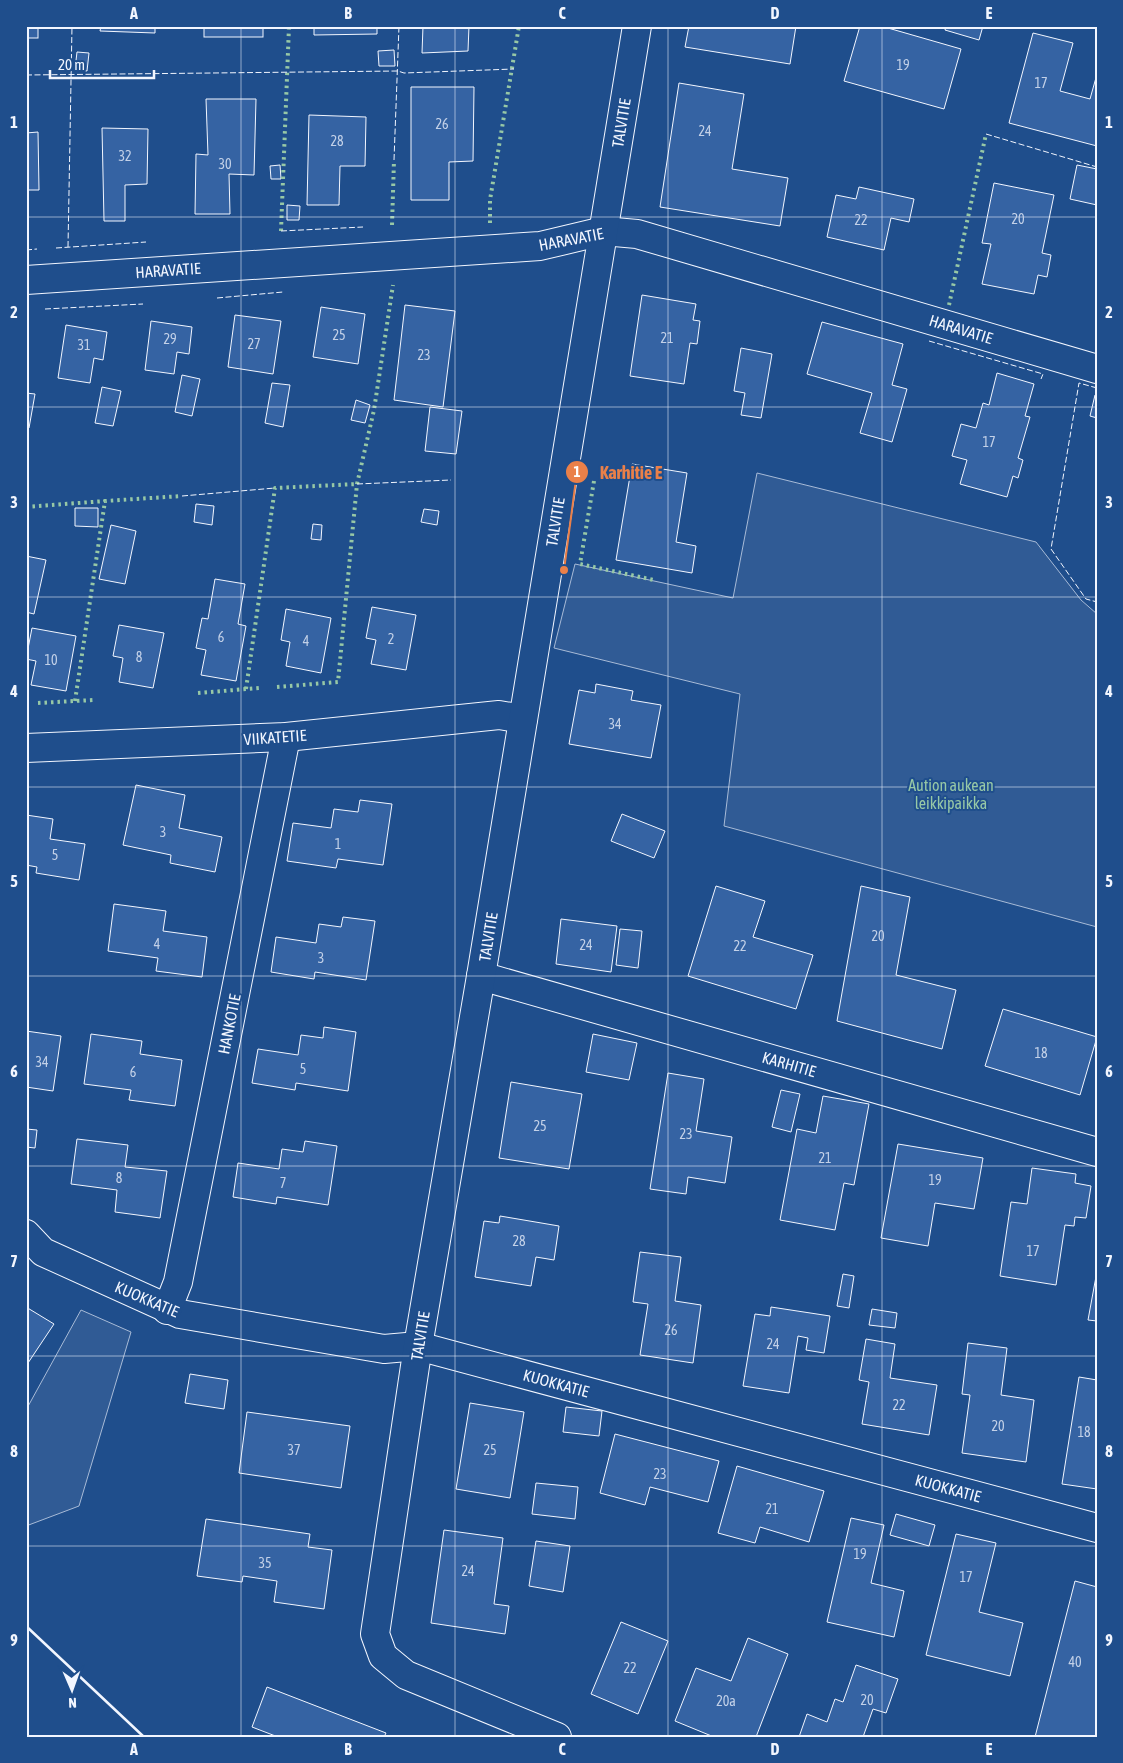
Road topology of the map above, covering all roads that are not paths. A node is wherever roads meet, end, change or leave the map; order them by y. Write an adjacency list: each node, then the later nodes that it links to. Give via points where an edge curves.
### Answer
1 (637, 26): 2 (street, TALVITIE)
2 (603, 231): 3 (street, HARAVATIE, via 540,246); 4 (street, HARAVATIE, via 637,234); 5 (street, TALVITIE)
3 (26, 280)
4 (1097, 369)
5 (523, 719): 6 (street, VIIKATETIE, via 499,715); 8 (street, TALVITIE)
6 (286, 737): 7 (street, VIIKATETIE); 11 (street, HANKOTIE, via 180,1272)
7 (26, 748)
8 (482, 976): 9 (street, KARHITIE); 12 (street, TALVITIE)
9 (1097, 1152)
10 (26, 1234): 11 (street, KUOKKATIE, via 43,1252)
11 (167, 1310): 12 (street, KUOKKATIE, via 384,1349)
12 (418, 1346): 13 (street, KUOKKATIE); 14 (street, TALVITIE, via 375,1634 383,1656 406,1675)
13 (1097, 1528)
14 (557, 1737)

